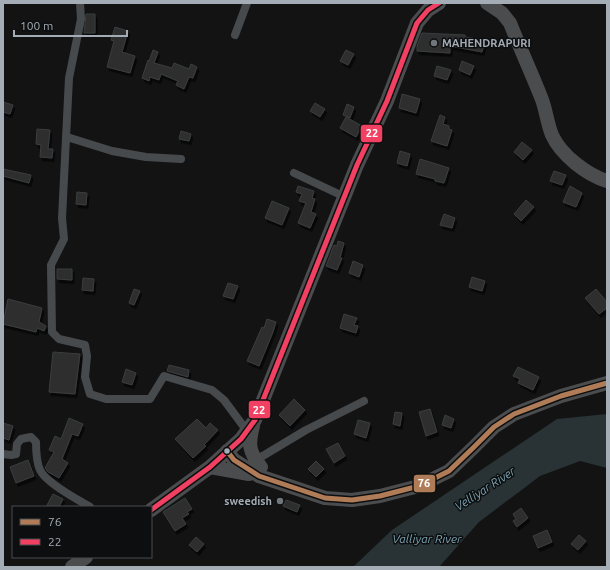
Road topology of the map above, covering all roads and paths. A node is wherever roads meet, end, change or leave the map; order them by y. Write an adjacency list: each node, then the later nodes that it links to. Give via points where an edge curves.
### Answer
1 (80, 3): 6 (street, via 81,19 69,78)
2 (247, 3): 5 (street)
3 (439, 3): 10 (highway, via 428,10 417,23 387,101)
4 (487, 3): 9 (highway, via 502,13 510,24 542,100 553,136 579,167)
5 (235, 35)
6 (67, 137): 7 (street, via 112,151 146,157); 14 (street, via 64,240 51,265 52,332 59,339 85,345 85,377 90,394 106,399 150,399 164,376 212,390)
7 (181, 159)
8 (294, 173): 10 (street)
9 (607, 181)
10 (344, 196): 14 (highway)
11 (607, 374): 18 (highway, via 558,387 509,406 488,419 443,463 416,477 378,487 327,489)
12 (607, 383): 18 (highway, via 561,396 514,414 494,427 449,471 419,486 380,496 352,500 325,498)
13 (364, 401): 18 (street, via 306,430)
14 (251, 426): 15 (highway); 18 (highway, via 249,442)
15 (230, 448): 17 (highway); 18 (highway)
16 (3, 454): 19 (street, via 16,454 21,439 31,437 36,442 40,471 48,480)
17 (210, 467): 18 (highway, via 232,470); 20 (highway)
18 (258, 468)
19 (88, 506)
20 (152, 509)
21 (85, 558): 22 (highway)
22 (72, 567)

